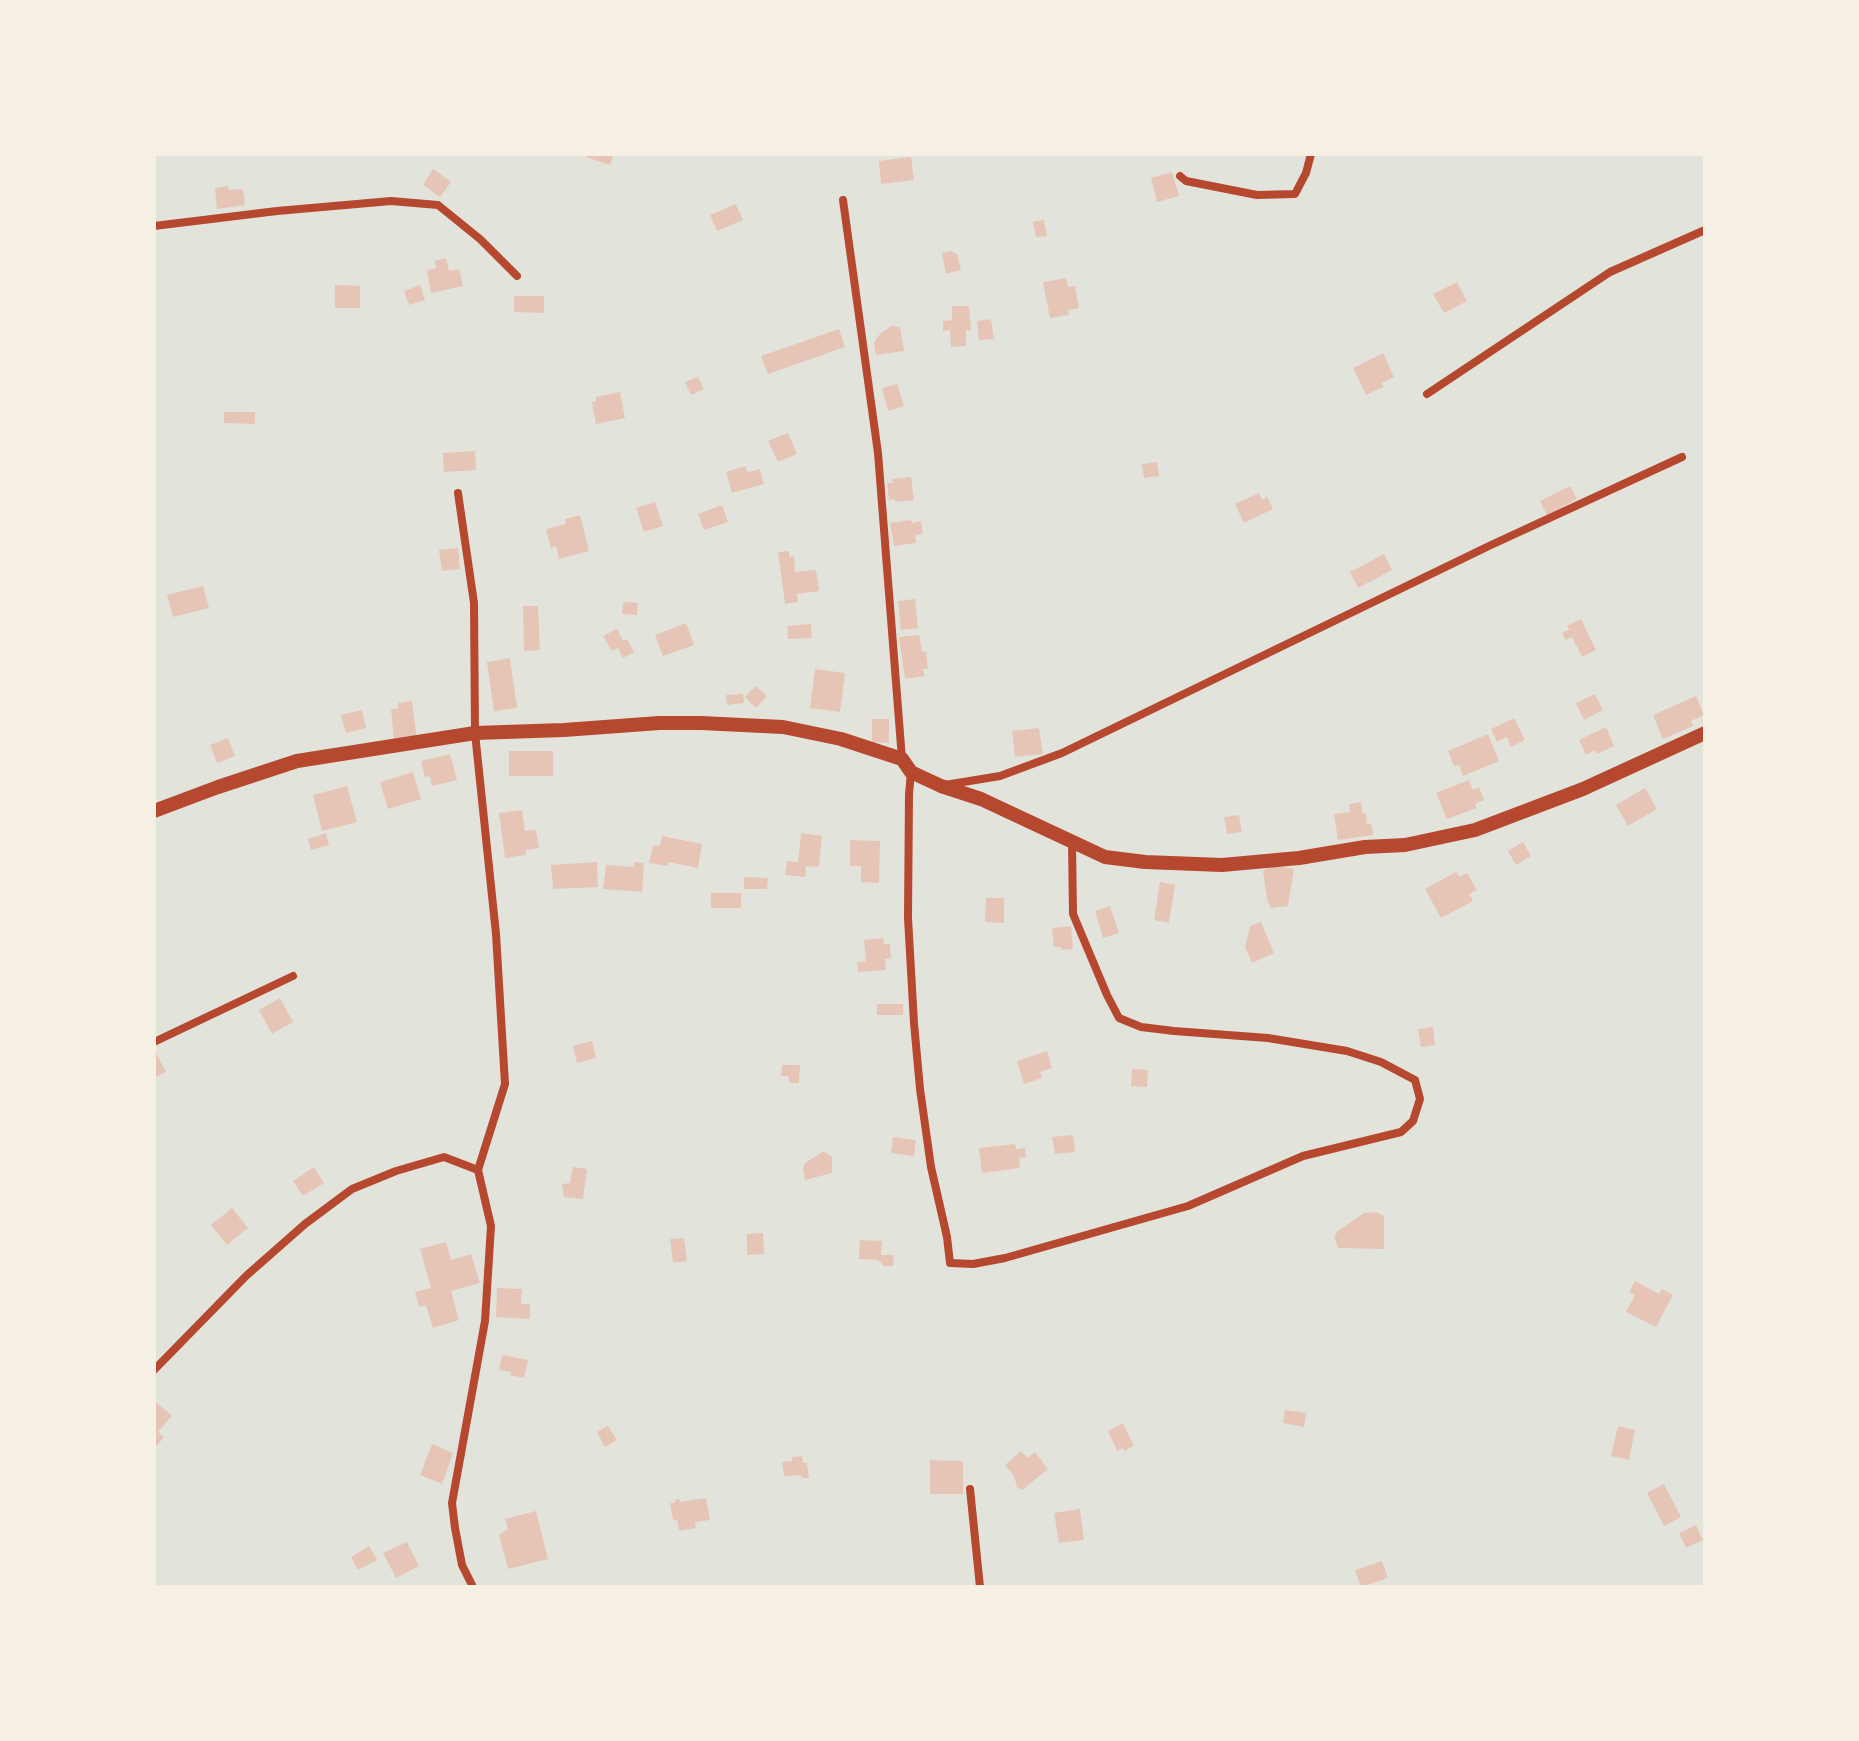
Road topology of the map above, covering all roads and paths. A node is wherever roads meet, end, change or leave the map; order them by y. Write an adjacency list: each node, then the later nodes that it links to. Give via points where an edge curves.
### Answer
1 (1311, 154): 2 (street, via 1295,194 1257,195)
2 (1180, 176)
3 (843, 200): 12 (street, via 878,453)
4 (154, 226): 6 (street, via 391,201 438,205)
5 (1705, 230): 7 (street, via 1610,272)
6 (517, 276)
7 (1427, 394)
8 (1682, 457): 14 (street, via 1062,753 1000,776)
9 (458, 493): 10 (street, via 474,603)
10 (475, 733): 12 (street, via 659,723 783,727); 15 (street, via 297,761); 19 (street, via 505,1084)
11 (1705, 733): 16 (street, via 1583,789 1475,830 1405,845 1222,865 1105,857)
12 (902, 759): 13 (street)
13 (911, 772): 14 (street); 16 (street, via 908,918 914,1023 950,1263 1005,1258 1188,1206 1303,1156 1401,1132 1413,1121 1420,1099 1415,1080 1381,1062 1268,1038 1141,1027 1119,1018 1073,914)
14 (941, 786): 16 (street, via 981,799)
15 (154, 811)
16 (1072, 843)
17 (293, 976): 18 (street)
18 (154, 1042)
19 (478, 1170): 20 (street, via 444,1157 352,1189 246,1276); 22 (street, via 491,1226 485,1321 452,1503 462,1565)
20 (154, 1370)
21 (970, 1489): 23 (street)
22 (473, 1587)
23 (980, 1587)

